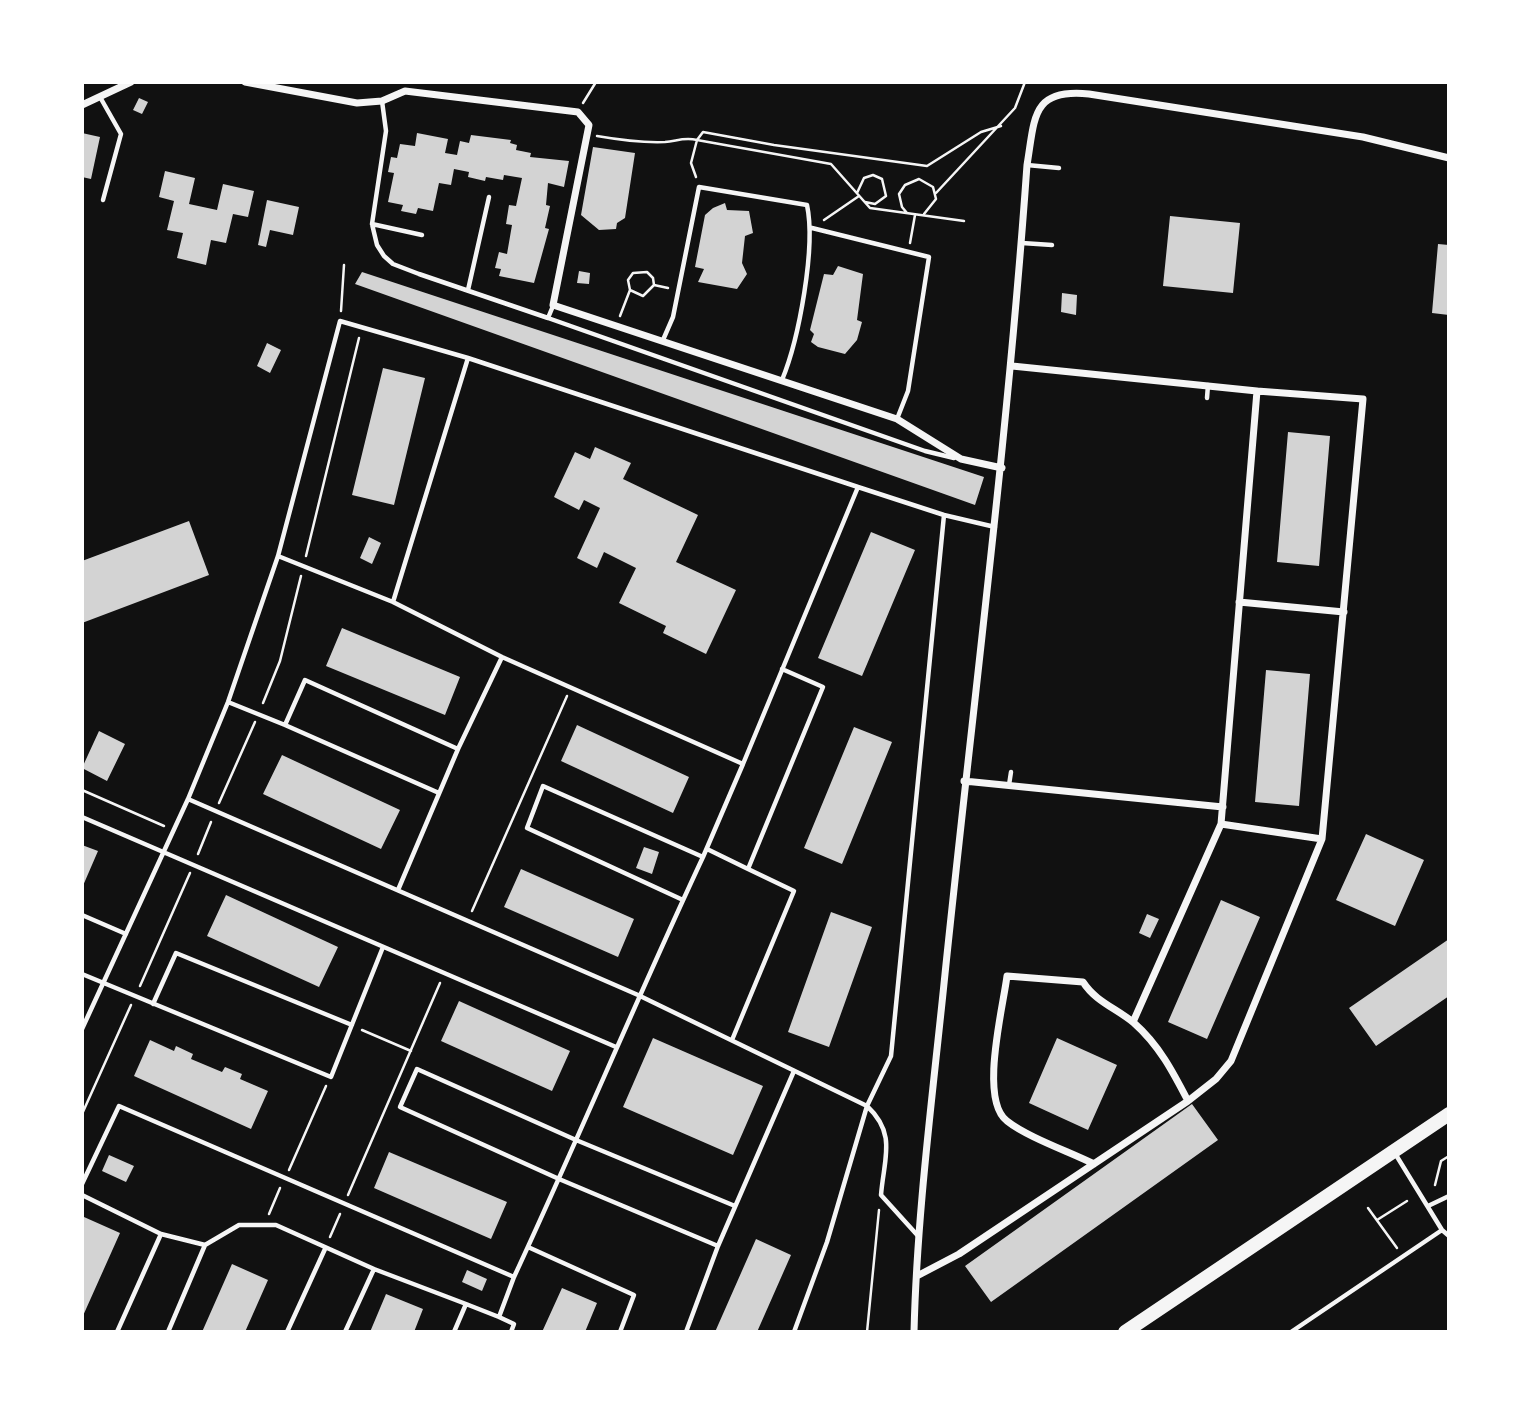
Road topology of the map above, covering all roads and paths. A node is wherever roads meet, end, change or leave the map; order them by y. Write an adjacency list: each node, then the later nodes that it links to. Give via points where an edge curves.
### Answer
1 (131, 82): 5 (street)
2 (245, 82): 6 (street, via 357,103)
3 (596, 82): 8 (path)
4 (1025, 82): 9 (path, via 1015,108)
5 (100, 97): 7 (street); 21 (lane, via 121,134)
6 (382, 102): 8 (street, via 405,91); 28 (lane, via 386,131)
7 (82, 105)
8 (578, 112): 10 (street, via 589,125)
9 (1001, 126): 11 (path, via 981,132 927,166 703,132); 17 (path)
10 (587, 134): 11 (path, via 626,141); 39 (street)
11 (697, 140): 15 (path, via 691,163); 18 (path, via 831,164)
12 (1449, 158): 13 (street, via 1363,136 1069,92 1046,98 1040,105)
13 (1027, 165): 14 (lane); 32 (street)
14 (1059, 168)
15 (699, 187): 29 (lane, via 807,205); 38 (lane)
16 (887, 192): 18 (path, via 882,179 873,175 860,180); 19 (path); 22 (path, via 880,202)
17 (936, 193): 19 (path, via 919,179 905,184); 25 (path, via 935,204)
18 (858, 194): 22 (path); 26 (path)
19 (899, 194): 23 (path)
20 (489, 197): 36 (lane)
21 (103, 200)
22 (865, 202): 23 (path, via 870,208)
23 (907, 213): 24 (path)
24 (915, 215): 25 (path); 31 (path)
25 (922, 215): 27 (path)
26 (829, 216)
27 (964, 221)
28 (372, 224): 30 (lane); 36 (lane, via 377,245 393,264)
29 (812, 228): 47 (lane, via 792,355); 51 (lane, via 929,257 908,391)
30 (422, 235)
31 (911, 237)
32 (1022, 243): 33 (lane); 46 (street)
33 (1052, 245)
34 (344, 265): 41 (path)
35 (653, 285): 37 (path, via 643,296); 37 (path, via 651,275 638,271 629,276); 38 (path)
36 (468, 290): 40 (lane)
37 (630, 290): 42 (path)
38 (678, 291): 44 (lane)
39 (554, 305): 40 (lane); 42 (street)
40 (548, 318): 52 (lane)
41 (340, 321): 43 (lane); 57 (lane)
42 (617, 325): 44 (street)
43 (361, 328): 45 (lane); 58 (path)
44 (663, 341): 47 (street)
45 (468, 358): 54 (lane); 59 (lane)
46 (1012, 366): 48 (street); 53 (street)
47 (782, 380): 51 (street)
48 (1208, 384): 49 (street); 50 (lane)
49 (1257, 391): 60 (street); 61 (street, via 1363,400)
50 (1207, 398)
51 (897, 419): 52 (street)
52 (961, 459): 53 (street)
53 (1002, 468): 56 (street)
54 (858, 487): 55 (lane); 63 (lane)
55 (944, 515): 56 (lane); 108 (lane, via 891,1056)
56 (995, 527): 71 (street)
57 (278, 556): 58 (lane); 65 (lane)
58 (303, 566): 59 (lane); 66 (path, via 280,661)
59 (393, 602): 62 (lane)
60 (1239, 602): 61 (street); 76 (street)
61 (1344, 612): 81 (street)
62 (502, 657): 64 (lane); 68 (lane)
63 (782, 669): 69 (lane); 86 (lane, via 823,687)
64 (571, 688): 69 (lane); 90 (path)
65 (228, 702): 66 (lane); 75 (lane)
66 (258, 715): 67 (lane); 77 (path)
67 (285, 725): 68 (lane, via 305,680); 74 (lane)
68 (458, 749): 74 (lane)
69 (743, 764): 82 (lane)
70 (1011, 772): 72 (lane)
71 (964, 781): 72 (street); 132 (street)
72 (1009, 786): 76 (street)
73 (82, 790): 80 (path)
74 (439, 793): 87 (lane)
75 (188, 799): 77 (lane); 80 (lane)
76 (1223, 807): 79 (street)
77 (216, 811): 85 (path); 87 (lane)
78 (82, 817): 83 (lane)
79 (1221, 824): 81 (street); 99 (street)
80 (174, 830): 83 (lane)
81 (1322, 839): 107 (street, via 1231,1061)
82 (707, 849): 84 (lane); 86 (lane)
83 (163, 852): 85 (lane); 91 (lane)
84 (704, 857): 88 (lane); 88 (lane, via 543,786 527,828)
85 (194, 865): 92 (lane); 97 (path)
86 (748, 869): 102 (lane, via 794,891)
87 (398, 890): 90 (lane)
88 (683, 900): 96 (lane)
89 (82, 915): 91 (lane)
90 (468, 920): 96 (lane)
91 (126, 934): 95 (lane)
92 (384, 947): 93 (lane); 100 (lane)
93 (444, 973): 103 (lane); 104 (path)
94 (82, 974): 95 (lane)
95 (104, 984): 97 (lane); 101 (lane)
96 (638, 995): 102 (lane); 103 (lane)
97 (135, 996): 98 (lane); 109 (path)
98 (153, 1004): 100 (lane, via 176,953); 106 (lane)
99 (1133, 1022): 107 (street, via 1168,1062); 114 (street, via 1092,995 1083,982 1007,976 992,1088 995,1107 1007,1121)
100 (352, 1025): 104 (path); 106 (lane)
101 (82, 1029)
102 (732, 1040): 105 (lane)
103 (616, 1047): 111 (lane)
104 (411, 1051): 123 (path)
105 (794, 1070): 108 (lane); 124 (lane)
106 (331, 1077): 115 (path)
107 (1188, 1101): 114 (street)
108 (867, 1106): 120 (lane, via 887,1131); 151 (lane, via 827,1242)
109 (82, 1114)
110 (1449, 1114): 112 (main road)
111 (576, 1140): 116 (lane); 116 (lane, via 417,1069 400,1107); 124 (lane)
112 (1394, 1152): 125 (lane); 154 (main road)
113 (1449, 1156): 118 (path, via 1441,1161)
114 (1094, 1164): 139 (street, via 959,1254)
115 (285, 1179): 117 (lane, via 119,1105); 123 (lane); 128 (path)
116 (559, 1179): 134 (lane); 135 (lane)
117 (82, 1184)
118 (1435, 1185)
119 (82, 1195): 130 (lane)
120 (881, 1195): 132 (lane); 152 (path)
121 (1449, 1196): 125 (lane)
122 (1407, 1201): 127 (path)
123 (344, 1205): 136 (path); 140 (lane)
124 (735, 1206): 134 (lane)
125 (1428, 1206): 129 (lane)
126 (1368, 1208): 127 (path)
127 (1377, 1220): 137 (path)
128 (264, 1225): 133 (lane, via 239,1225); 136 (lane, via 276,1225)
129 (1442, 1230): 131 (lane); 137 (lane)
130 (161, 1234): 133 (lane); 143 (lane)
131 (1449, 1236)
132 (919, 1237): 139 (street)
133 (205, 1245): 144 (lane)
134 (718, 1246): 150 (lane)
135 (528, 1247): 140 (lane); 149 (lane, via 634,1295)
136 (325, 1249): 138 (lane); 145 (lane)
137 (1403, 1255): 155 (lane)
138 (374, 1269): 141 (lane); 146 (lane)
139 (917, 1276): 153 (street)
140 (514, 1277): 142 (lane)
141 (466, 1304): 142 (lane); 147 (lane)
142 (499, 1317): 148 (lane, via 514,1324)
143 (117, 1332)
144 (168, 1332)
145 (287, 1332)
146 (345, 1332)
147 (454, 1332)
148 (511, 1332)
149 (620, 1332)
150 (686, 1332)
151 (794, 1332)
152 (867, 1332)
153 (914, 1332)
154 (1125, 1332)
155 (1291, 1332)

